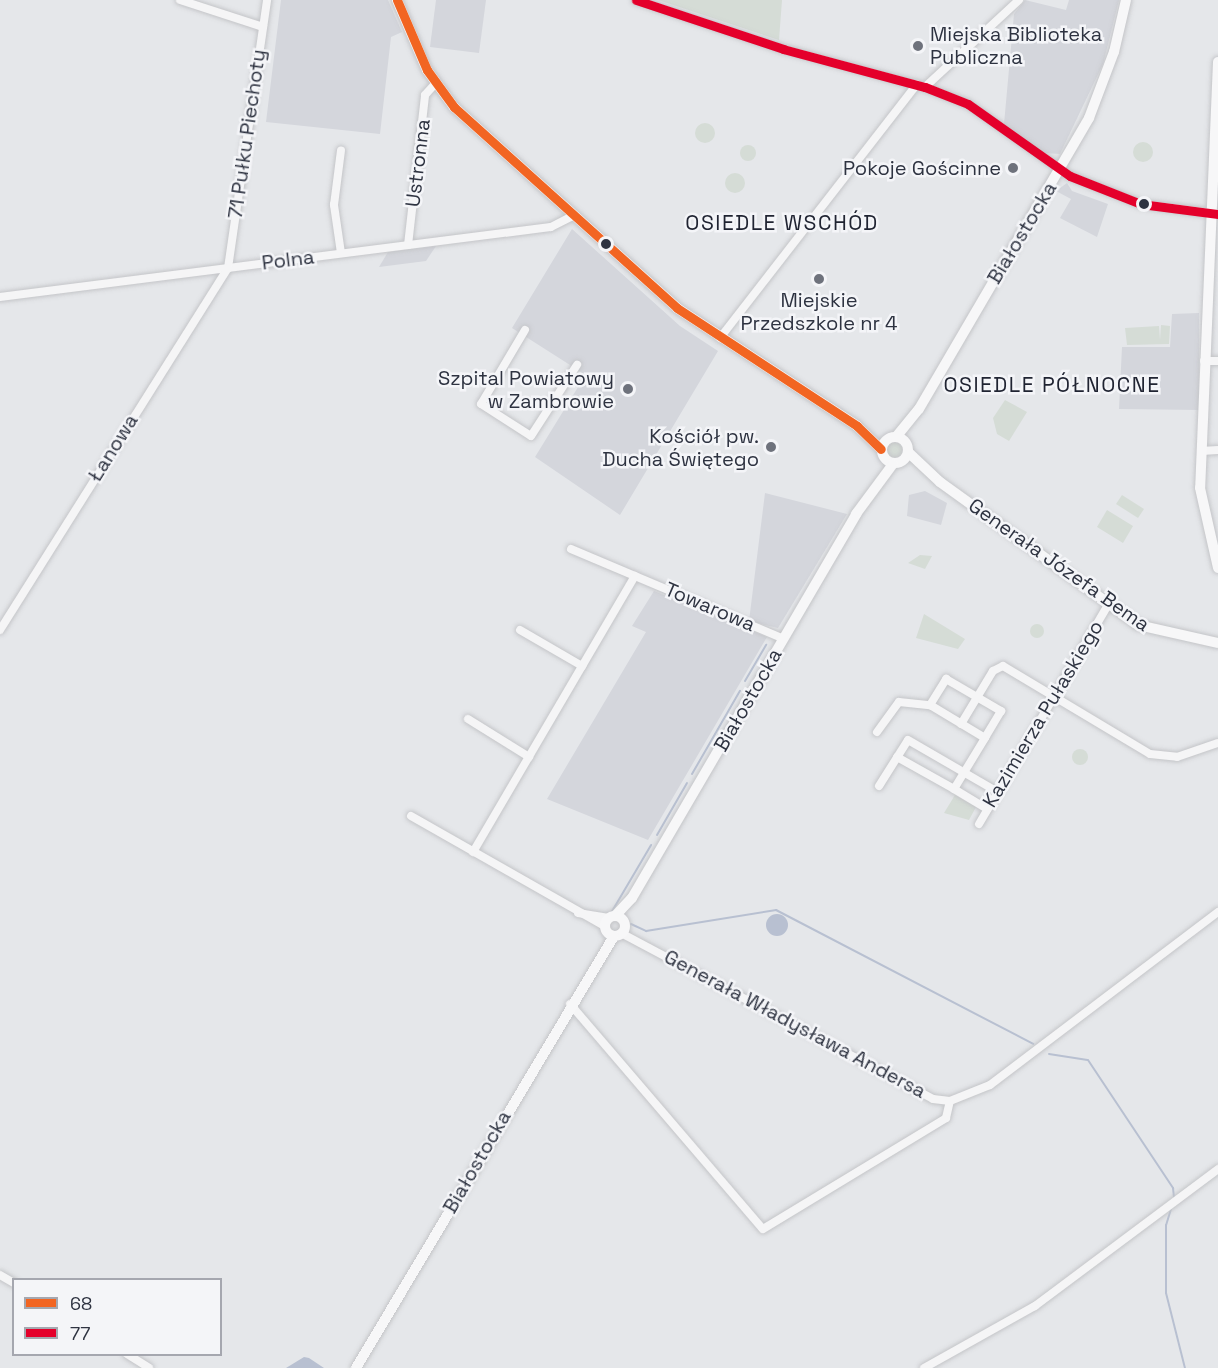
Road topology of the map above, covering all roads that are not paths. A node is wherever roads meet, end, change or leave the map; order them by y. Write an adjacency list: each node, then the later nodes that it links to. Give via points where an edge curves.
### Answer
1 (180, 0): 8 (street)
2 (267, 0): 8 (street, 71 Pułku Piechoty)
3 (397, 0): 11 (main road)
4 (636, 0): 12 (street, via 783,49)
5 (1019, 0): 12 (street)
6 (1126, 0): 9 (main road, Białostocka)
7 (1133, 0): 9 (main road, Białostocka)
8 (263, 27): 19 (street, 71 Pułku Piechoty)
9 (1114, 52): 14 (main road, Białostocka)
10 (1218, 62): 15 (main road)
11 (435, 84): 16 (main road); 17 (street, Ustronna, via 425,95)
12 (921, 85): 14 (street, via 968,104); 22 (street)
13 (341, 150): 18 (street, via 334,205)
14 (1060, 171): 15 (street, via 1141,204); 26 (main road, Białostocka)
15 (1214, 214): 23 (main road)
16 (573, 216): 17 (street, Polna, via 560,225); 22 (main road)
17 (408, 245): 18 (street, Polna)
18 (341, 253): 19 (street, Polna)
19 (228, 268): 20 (street, Polna); 41 (street, Łanowa)
20 (0, 297)
21 (525, 330): 25 (street, via 481,404 531,436)
22 (720, 338): 27 (main road)
23 (1204, 361): 24 (street); 31 (main road)
24 (1218, 361)
25 (577, 365)
26 (919, 409): 28 (main road, Białostocka); 29 (main road, Białostocka)
27 (857, 426): 28 (main road, Generała Józefa Bema); 32 (main road, Generała Józefa Bema)
28 (892, 438): 29 (main road, Generała Józefa Bema); 32 (main road, Białostocka)
29 (907, 447): 33 (main road, Białostocka); 34 (main road, Generała Józefa Bema)
30 (1218, 450): 31 (street)
31 (1201, 451): 36 (main road, via 1203,517)
32 (882, 453): 33 (main road, Generała Józefa Bema); 35 (main road, Białostocka)
33 (897, 463): 34 (main road, Generała Józefa Bema); 35 (main road, Białostocka)
34 (940, 482): 40 (main road, Generała Józefa Bema)
35 (864, 503): 44 (main road, Białostocka)
36 (1214, 545): 38 (main road)
37 (572, 549): 39 (street, Towarowa)
38 (1218, 568)
39 (635, 576): 44 (street, Towarowa); 47 (street)
40 (1108, 604): 45 (main road, Generała Józefa Bema, via 1156,632); 48 (street, Kazimierza Pułaskiego)
41 (0, 630)
42 (520, 630): 47 (street)
43 (1218, 635): 45 (main road)
44 (784, 639): 67 (main road, Białostocka)
45 (1197, 639): 46 (main road, Generała Józefa Bema)
46 (1218, 643)
47 (582, 666): 56 (street)
48 (1054, 694): 49 (street, via 1003,666 993,671); 55 (street, via 1163,758); 61 (street, Kazimierza Pułaskiego)
49 (977, 698): 50 (street, via 946,679); 52 (street); 54 (street, via 1001,711)
50 (930, 705): 52 (street); 53 (street, via 899,702)
51 (468, 719): 56 (street)
52 (961, 724): 54 (street)
53 (877, 732)
54 (985, 738): 58 (street)
55 (1218, 743)
56 (529, 757): 65 (street)
57 (897, 757): 58 (street, via 908,740); 59 (street); 60 (street)
58 (964, 773): 60 (street); 61 (street)
59 (879, 786)
60 (954, 789): 62 (street)
61 (996, 791): 62 (street, Kazimierza Pułaskiego)
62 (987, 809): 64 (street, Kazimierza Pułaskiego)
63 (411, 816): 65 (street, Generała Władysława Andersa)
64 (979, 825)
65 (473, 852): 67 (street, Generała Władysława Andersa, via 575,913)
66 (1218, 912): 69 (street, Generała Władysława Andersa, via 1008,1072 972,1096)
67 (615, 926): 68 (main road, Białostocka); 69 (street, Generała Władysława Andersa, via 933,1099)
68 (570, 1004): 69 (street, via 763,1229 946,1118); 73 (main road, Białostocka)
69 (950, 1101)
70 (1218, 1169): 74 (street, via 1035,1306)
71 (130, 1356): 72 (street)
72 (149, 1368)
73 (356, 1368)
74 (924, 1368)

